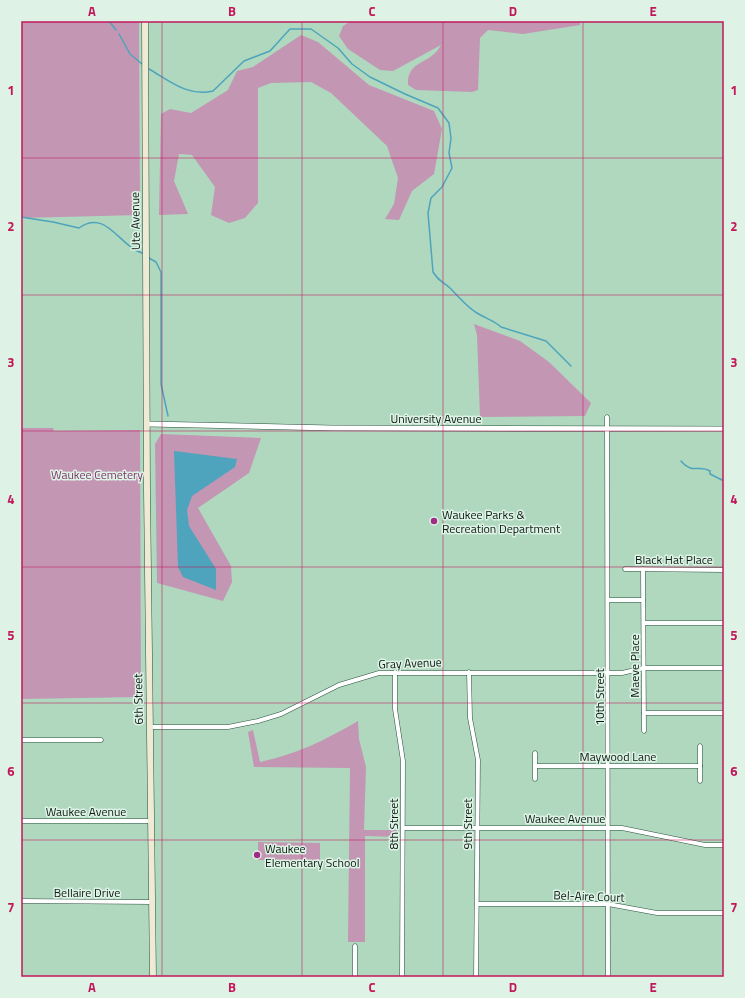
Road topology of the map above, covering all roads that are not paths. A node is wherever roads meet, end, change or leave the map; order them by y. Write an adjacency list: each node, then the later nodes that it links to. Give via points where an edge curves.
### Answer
1 (145, 21): 3 (main road, Ute Avenue)
2 (606, 417): 4 (street, 10th Street)
3 (148, 422): 4 (street, University Avenue, via 332,428); 20 (main road, 6th Street)
4 (607, 429): 5 (street, University Avenue); 9 (street, 10th Street)
5 (724, 429)
6 (625, 569): 7 (street, Black Hat Place)
7 (644, 569): 8 (street, Black Hat Place); 10 (street, Maeve Place)
8 (724, 570)
9 (608, 600): 10 (street); 17 (street, 10th Street)
10 (643, 600): 11 (street, Maeve Place)
11 (644, 623): 12 (street); 13 (street, Maeve Place)
12 (724, 623)
13 (644, 668): 14 (street, Gray Avenue); 17 (street, Gray Avenue, via 622,673); 18 (street, Maeve Place)
14 (724, 668)
15 (395, 672): 16 (street, Gray Avenue); 20 (street, Gray Avenue, via 364,676 339,685 281,714 258,721 228,727); 33 (street, 8th Street, via 395,709 403,761)
16 (469, 672): 17 (street, Gray Avenue); 34 (street, 9th Street, via 470,718 478,760)
17 (608, 672): 27 (street, 10th Street)
18 (644, 713): 19 (street); 21 (street, Maeve Place)
19 (724, 713)
20 (150, 727): 32 (main road, 6th Street)
21 (644, 732)
22 (21, 740): 23 (street)
23 (101, 740)
24 (700, 746): 28 (street)
25 (535, 753): 26 (street)
26 (536, 766): 27 (street, Maywood Lane); 29 (street)
27 (609, 766): 28 (street, Maywood Lane); 35 (street, 10th Street)
28 (700, 766): 30 (street)
29 (535, 779)
30 (700, 781)
31 (21, 821): 32 (street, Waukee Avenue)
32 (151, 822): 38 (main road, 6th Street)
33 (404, 828): 34 (street, Waukee Avenue); 45 (street, 8th Street)
34 (477, 828): 35 (street, Waukee Avenue); 39 (street, 9th Street)
35 (609, 828): 36 (street, Waukee Avenue, via 622,828 705,845); 40 (street, 10th Street)
36 (724, 845)
37 (21, 901): 38 (street, Bellaire Drive)
38 (152, 902): 43 (main road, 6th Street)
39 (476, 904): 40 (street, Bel-Aire Court); 46 (street, 9th Street)
40 (608, 904): 41 (street, Bel-Aire Court, via 657,912); 47 (street, 10th Street)
41 (724, 913)
42 (355, 946): 44 (street)
43 (153, 977)
44 (355, 977)
45 (402, 977)
46 (476, 977)
47 (608, 977)

